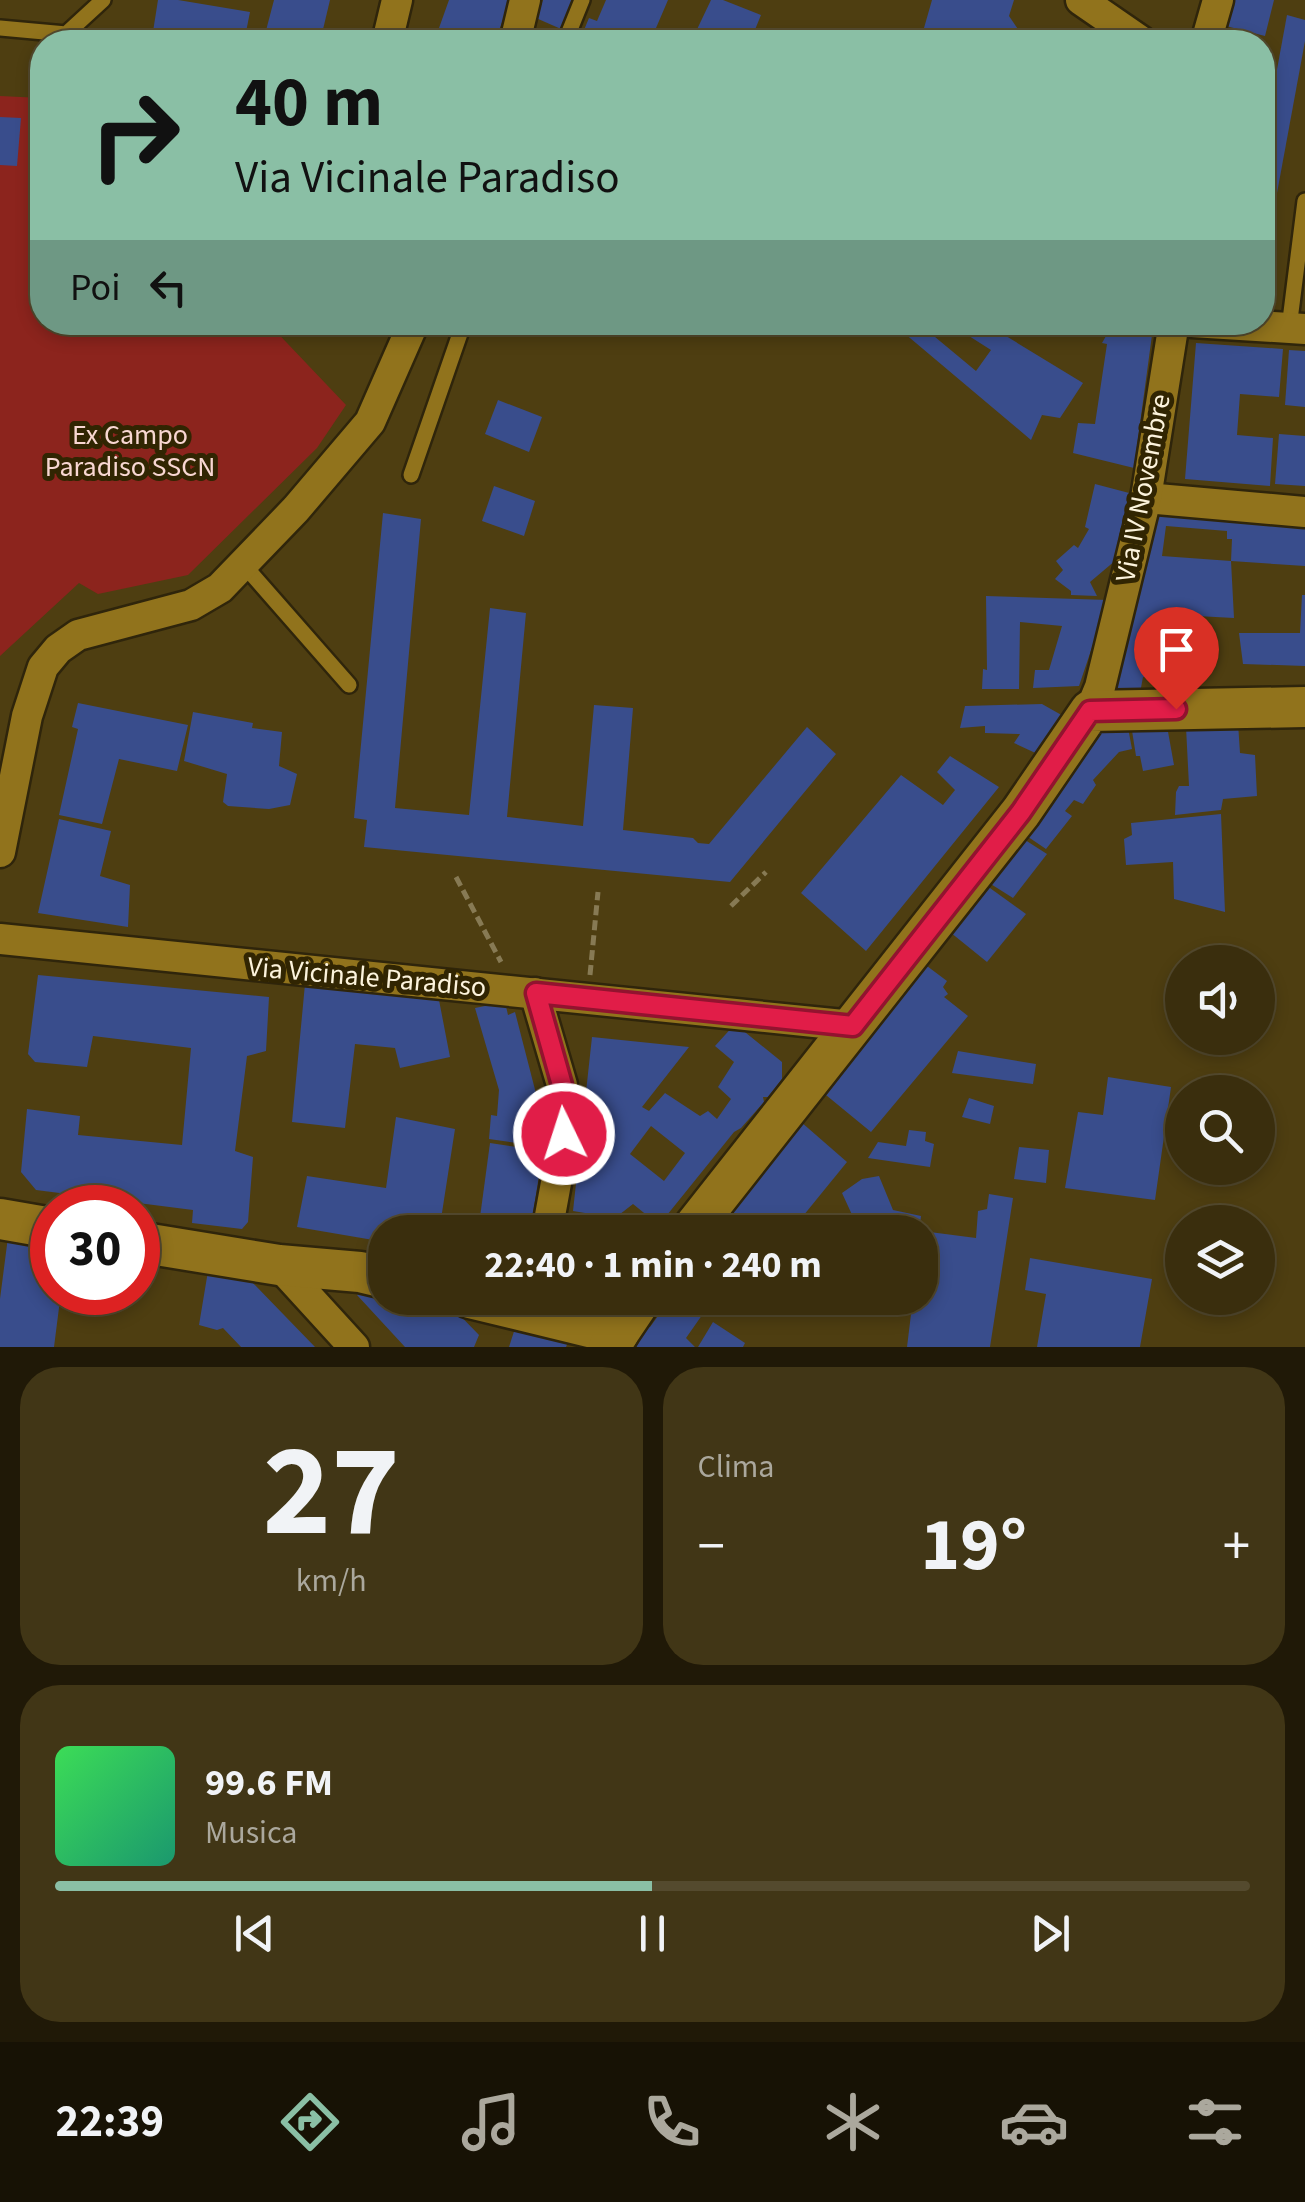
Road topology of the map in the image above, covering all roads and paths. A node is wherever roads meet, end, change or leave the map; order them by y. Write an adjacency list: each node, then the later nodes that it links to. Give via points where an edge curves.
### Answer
1 (104, 0): 8 (lane)
2 (398, 0): 9 (street)
3 (526, 0): 10 (street)
4 (582, 0): 11 (lane)
5 (1082, 0): 12 (street)
6 (1218, 0): 13 (street)
7 (0, 28): 14 (lane)
8 (70, 30)
9 (389, 30)
10 (518, 30)
11 (570, 30)
12 (1125, 30)
13 (1209, 30)
14 (30, 31)
15 (1305, 200): 16 (lane)
16 (1297, 328)
17 (408, 335): 23 (street, via 370,422)
18 (459, 335): 20 (lane)
19 (1172, 335): 21 (street, Via IV Novembre)
20 (411, 475)
21 (1146, 498): 22 (street); 26 (street, Via IV Novembre)
22 (1305, 512)
23 (243, 564): 24 (lane); 27 (street, via 191,605 78,635 58,648 43,667 27,716)
24 (349, 685)
25 (1305, 708): 26 (street)
26 (1090, 711): 35 (street, via 1021,812)
27 (0, 852)
28 (766, 872): 31 (path)
29 (456, 877): 33 (path)
30 (598, 892): 34 (path)
31 (731, 906)
32 (0, 939): 33 (street, Via Vicinale Paradiso)
33 (526, 992): 34 (street, Via Vicinale Paradiso); 36 (street, via 562,1085 564,1134)
34 (588, 998): 35 (street, Via Vicinale Paradiso)
35 (853, 1026): 37 (street)
36 (550, 1215)
37 (703, 1215)
38 (0, 1219): 39 (street)
39 (30, 1224)
40 (160, 1246): 41 (street)
41 (280, 1265): 42 (street); 46 (street)
42 (368, 1274)
43 (557, 1315): 45 (street)
44 (630, 1315): 45 (street)
45 (613, 1340)
46 (354, 1347)

